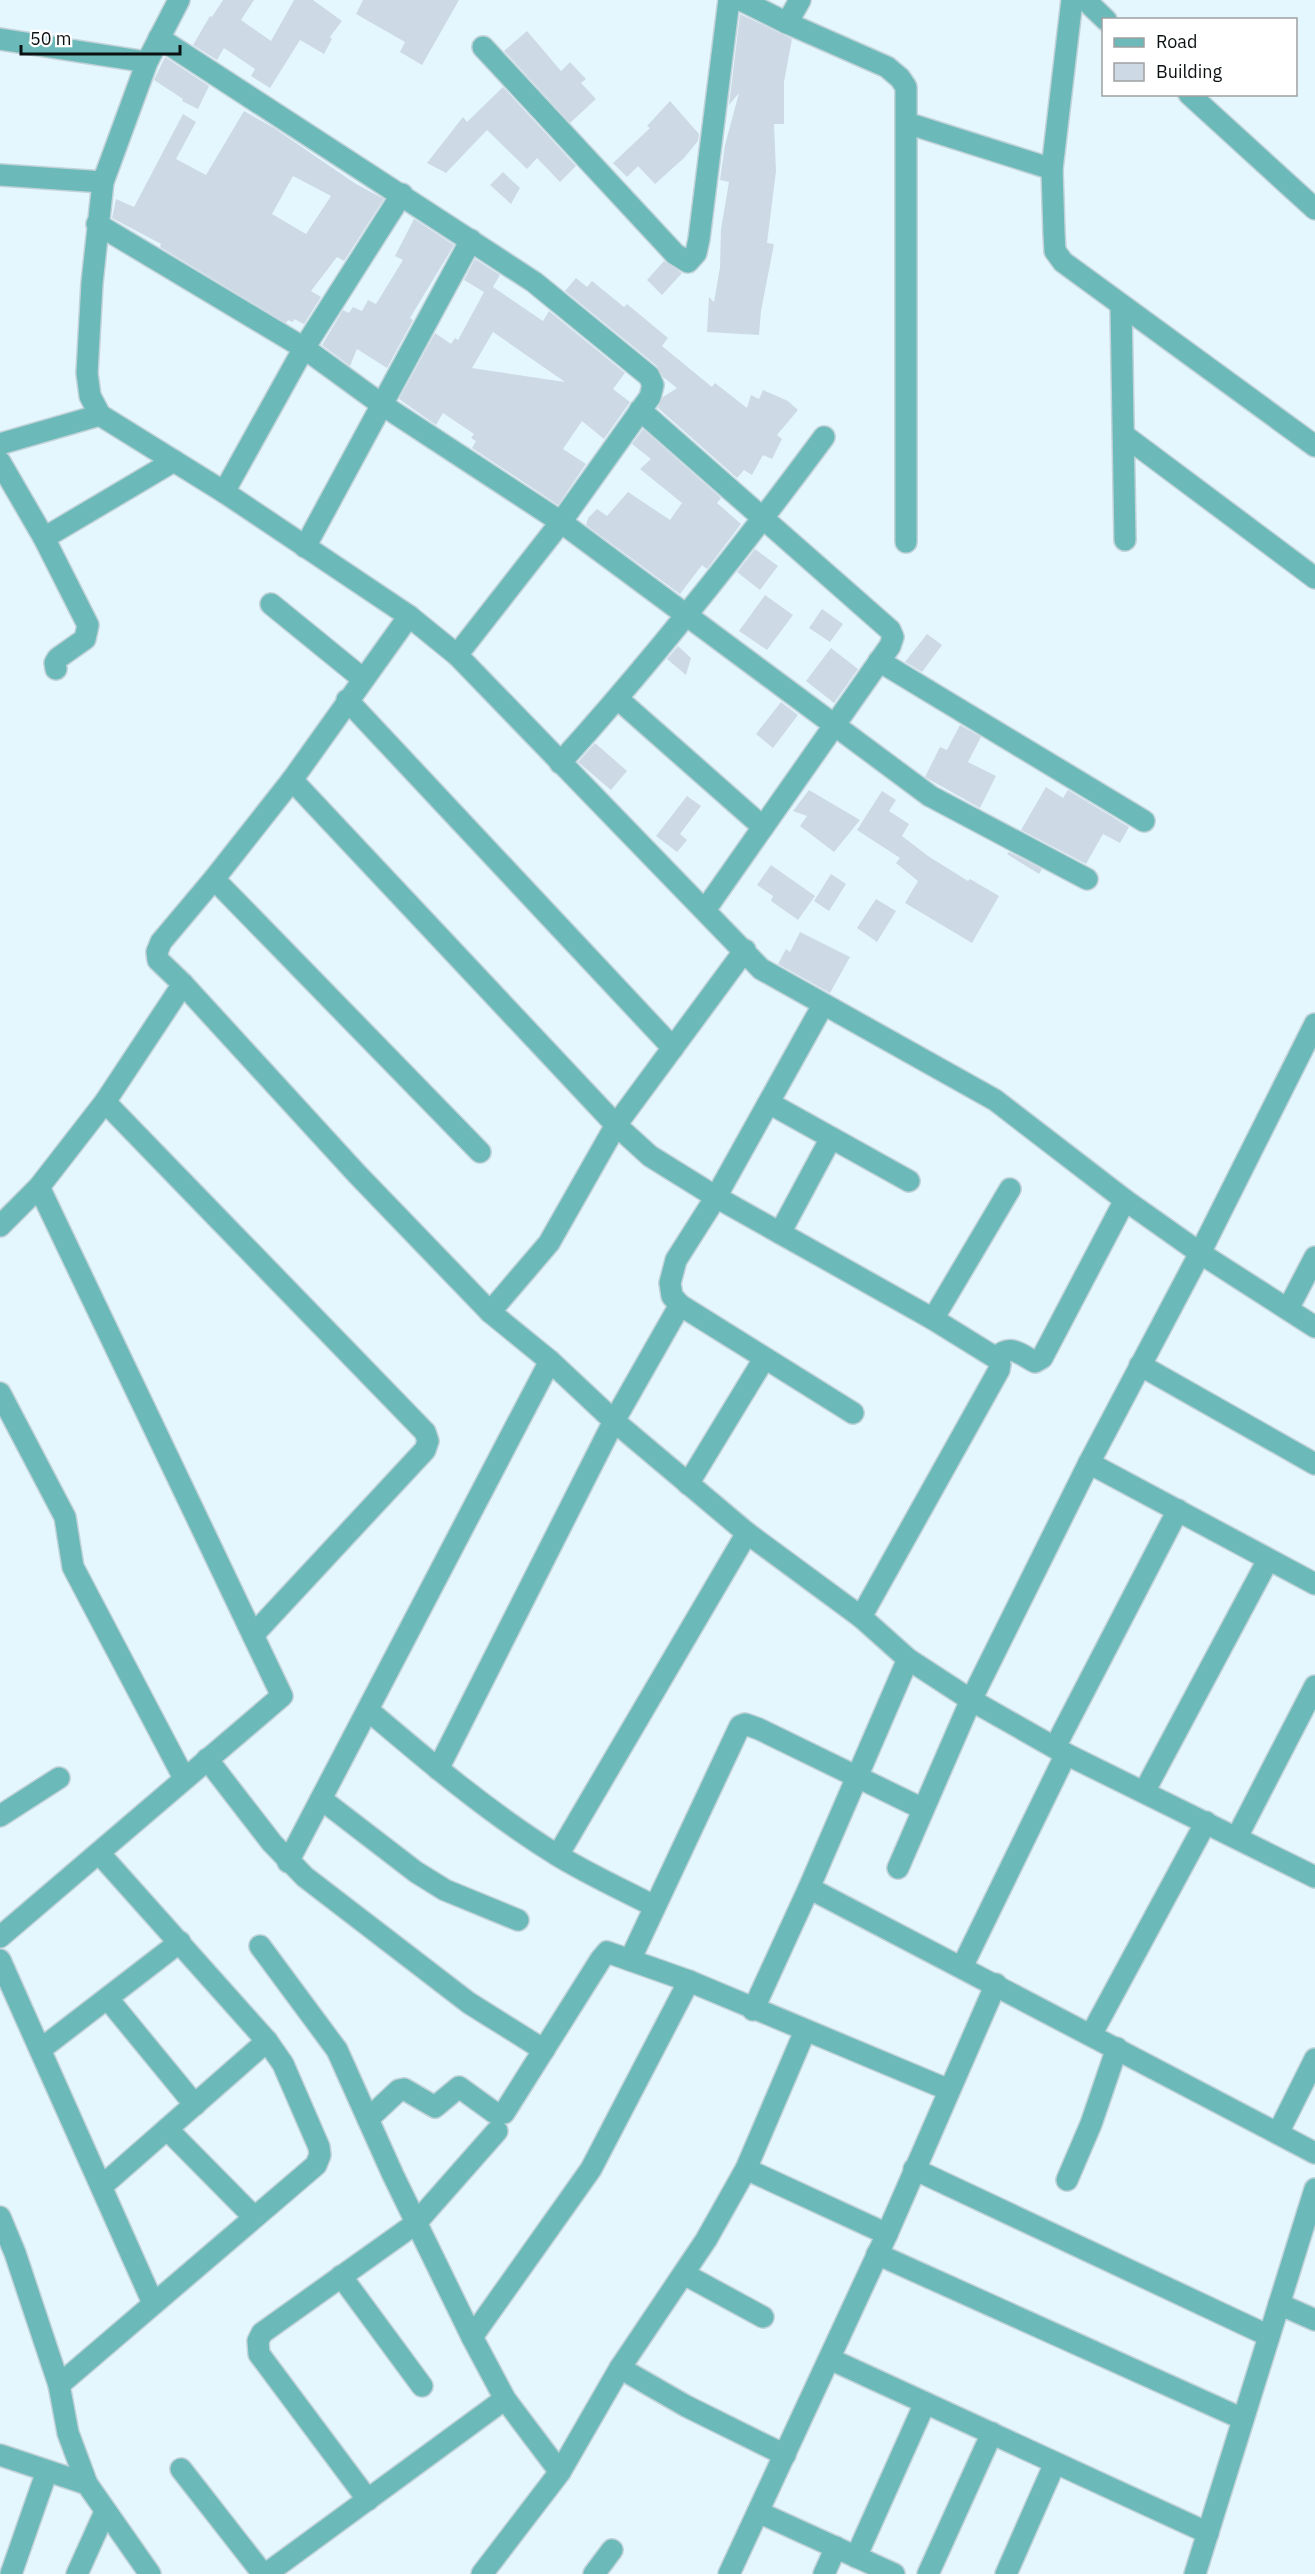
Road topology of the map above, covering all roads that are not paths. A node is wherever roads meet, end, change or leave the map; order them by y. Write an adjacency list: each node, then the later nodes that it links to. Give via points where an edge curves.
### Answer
1 (179, 0): 9 (street)
2 (729, 0): 11 (street, via 699,239 696,253 688,262 675,254)
3 (741, 0): 8 (street)
4 (800, 0): 8 (street)
5 (1072, 0): 15 (street)
6 (1085, 0): 7 (street)
7 (1104, 18)
8 (787, 23): 14 (street, via 887,67 906,87)
9 (159, 38): 12 (street); 18 (street)
10 (0, 39): 12 (street)
11 (483, 47)
12 (147, 62): 17 (street)
13 (1191, 96): 19 (street)
14 (907, 123): 15 (street); 38 (street)
15 (1052, 169): 22 (street, via 1056,250 1063,262)
16 (0, 175): 17 (street)
17 (103, 182): 20 (street)
18 (402, 194): 21 (street); 23 (street)
19 (1315, 209)
20 (97, 224): 23 (street); 26 (street, via 87,374 90,396)
21 (471, 240): 24 (street); 25 (street, via 534,282 642,368 653,385)
22 (1121, 305): 27 (street); 30 (street)
23 (304, 348): 24 (street); 33 (street)
24 (381, 404): 35 (street); 39 (street)
25 (640, 410): 34 (street); 35 (street)
26 (100, 415): 29 (street); 31 (street)
27 (1125, 436): 37 (street); 40 (street)
28 (824, 437): 34 (street)
29 (0, 444)
30 (1315, 446)
31 (174, 461): 33 (street); 36 (street)
32 (0, 462): 36 (street)
33 (224, 492): 39 (street)
34 (762, 520): 43 (street); 45 (street, via 890,630 893,637)
35 (561, 522): 43 (street); 44 (street)
36 (44, 538): 46 (street, via 88,625 85,639 58,658)
37 (1125, 540)
38 (906, 542)
39 (305, 547): 42 (street)
40 (1315, 578)
41 (271, 604): 47 (street)
42 (409, 616): 44 (street); 47 (street)
43 (685, 616): 48 (street); 50 (street)
44 (457, 655): 51 (street)
45 (879, 661): 50 (street); 53 (street)
46 (56, 669)
47 (363, 679): 49 (street)
48 (618, 699): 51 (street); 54 (street)
49 (347, 700): 52 (street); 62 (street)
50 (834, 726): 54 (street); 56 (street, via 930,796)
51 (560, 764): 57 (street)
52 (292, 780): 55 (street); 65 (street)
53 (1144, 821)
54 (763, 827): 57 (street)
55 (214, 879): 59 (street, via 161,942 157,952 158,960); 67 (street)
56 (1088, 879)
57 (705, 910): 58 (street)
58 (745, 950): 60 (street, via 762,969); 62 (street)
59 (183, 984): 63 (street); 79 (street)
60 (823, 1005): 64 (street); 72 (street, via 995,1100)
61 (1315, 1024): 75 (street)
62 (673, 1048): 65 (street)
63 (105, 1102): 69 (street); 97 (street, via 425,1432 428,1441 425,1450)
64 (768, 1103): 66 (street); 71 (street)
65 (616, 1125): 71 (street, via 650,1156); 79 (street, via 549,1243)
66 (831, 1138): 68 (street); 74 (street)
67 (480, 1152)
68 (909, 1180)
69 (39, 1187): 73 (street); 97 (street)
70 (1010, 1189): 80 (street)
71 (716, 1197): 74 (street); 77 (street, via 676,1260 670,1283 672,1296)
72 (1125, 1200): 75 (street); 82 (street, via 1042,1358 1035,1362 1009,1350)
73 (0, 1226)
74 (780, 1233): 80 (street)
75 (1200, 1254): 78 (street); 85 (street)
76 (1315, 1257): 78 (street)
77 (680, 1305): 83 (street); 88 (street)
78 (1288, 1309): 81 (street)
79 (490, 1312): 84 (street)
80 (933, 1319): 82 (street)
81 (1315, 1327)
82 (996, 1358): 96 (street, via 999,1370)
83 (764, 1359): 87 (street); 91 (street)
84 (550, 1361): 88 (street); 101 (street)
85 (1140, 1365): 89 (street); 90 (street)
86 (0, 1393): 107 (street, via 65,1517 73,1567)
87 (853, 1413)
88 (614, 1421): 91 (street); 104 (street)
89 (1089, 1463): 92 (street); 100 (street)
90 (1315, 1464)
91 (688, 1484): 93 (street)
92 (1178, 1510): 94 (street); 102 (street)
93 (747, 1533): 96 (street); 115 (street)
94 (1268, 1560): 95 (street); 108 (street)
95 (1315, 1584)
96 (861, 1617): 98 (street)
97 (253, 1635): 103 (street, via 282,1696)
98 (908, 1659): 100 (street); 105 (street)
99 (1315, 1686): 113 (street)
100 (971, 1700): 102 (street); 110 (street)
101 (368, 1710): 104 (street); 109 (street)
102 (1060, 1751): 108 (street); 127 (street)
103 (207, 1759): 107 (street); 116 (street)
104 (438, 1769): 115 (street)
105 (857, 1777): 110 (street); 119 (street); 120 (street, via 759,1729 740,1726)
106 (59, 1778): 111 (street)
107 (184, 1778): 114 (street)
108 (1144, 1792): 112 (street)
109 (321, 1799): 116 (street); 121 (street, via 445,1890)
110 (923, 1809): 117 (street)
111 (0, 1816)
112 (1206, 1822): 113 (street); 133 (street)
113 (1236, 1838): 118 (street)
114 (99, 1853): 122 (street); 123 (street)
115 (558, 1855): 120 (street)
116 (288, 1862): 137 (street, via 469,2004)
117 (898, 1868)
118 (1315, 1877)
119 (809, 1888): 127 (street); 131 (street)
120 (654, 1906): 126 (street)
121 (518, 1920)
122 (0, 1937)
123 (180, 1942): 130 (street); 134 (street)
124 (261, 1946): 141 (street, via 337,2049)
125 (0, 1959): 136 (street)
126 (630, 1960): 128 (street); 137 (street, via 607,1952)
127 (962, 1967): 129 (street)
128 (689, 1981): 131 (street); 164 (street, via 591,2169)
129 (996, 1984): 133 (street); 139 (street)
130 (108, 1999): 136 (street); 140 (street)
131 (753, 2010): 132 (street)
132 (805, 2031): 139 (street); 146 (street)
133 (1091, 2035): 135 (street)
134 (267, 2041): 140 (street); 152 (street, via 283,2064 320,2155 316,2165)
135 (1117, 2048): 144 (street); 148 (street)
136 (40, 2049): 149 (street)
137 (544, 2050): 141 (street, via 504,2113 459,2087 435,2108 409,2091 399,2090)
138 (1315, 2059): 144 (street)
139 (949, 2090): 147 (street)
140 (195, 2105): 142 (street)
141 (368, 2119): 153 (street)
142 (167, 2129): 149 (street); 152 (street)
143 (497, 2131): 153 (street)
144 (1278, 2133): 145 (street)
145 (1315, 2153)
146 (746, 2169): 154 (street); 157 (street)
147 (914, 2169): 154 (street); 163 (street)
148 (1067, 2180)
149 (102, 2186): 159 (street)
150 (1315, 2189): 160 (street)
151 (0, 2217): 156 (street)
152 (254, 2217): 159 (street)
153 (415, 2224): 158 (street); 164 (street)
154 (887, 2234): 155 (street)
155 (877, 2254): 165 (street); 171 (street)
156 (8, 2259): 167 (street)
157 (684, 2274): 161 (street); 166 (street)
158 (342, 2276): 168 (street); 180 (street, via 262,2333 259,2354)
159 (153, 2303): 167 (street)
160 (1279, 2304): 162 (street); 163 (street)
161 (763, 2317)
162 (1315, 2320)
163 (1269, 2336): 171 (street)
164 (472, 2337): 169 (street)
165 (830, 2359): 170 (street); 174 (street)
166 (620, 2368): 174 (street); 178 (street)
167 (59, 2385): 179 (street, via 68,2433)
168 (422, 2386)
169 (505, 2399): 178 (street); 180 (street)
170 (925, 2403): 172 (street); 186 (street)
171 (1243, 2419): 183 (street)
172 (992, 2433): 175 (street); 196 (street)
173 (0, 2455): 177 (street)
174 (785, 2456): 182 (street)
175 (1055, 2463): 183 (street); 197 (street)
176 (181, 2469): 190 (street)
177 (47, 2471): 179 (street); 187 (street)
178 (560, 2472): 191 (street)
179 (87, 2484): 181 (street)
180 (368, 2500): 190 (street)
181 (105, 2512): 188 (street); 189 (street)
182 (758, 2512): 184 (street); 193 (street)
183 (1208, 2533): 198 (street)
184 (836, 2547): 186 (street); 194 (street)
185 (612, 2550): 192 (street)
186 (856, 2557): 195 (street)
187 (10, 2574)
188 (77, 2574)
189 (150, 2574)
190 (265, 2574)
191 (482, 2574)
192 (594, 2574)
193 (729, 2574)
194 (824, 2574)
195 (894, 2574)
196 (928, 2574)
197 (1006, 2574)
198 (1195, 2574)

